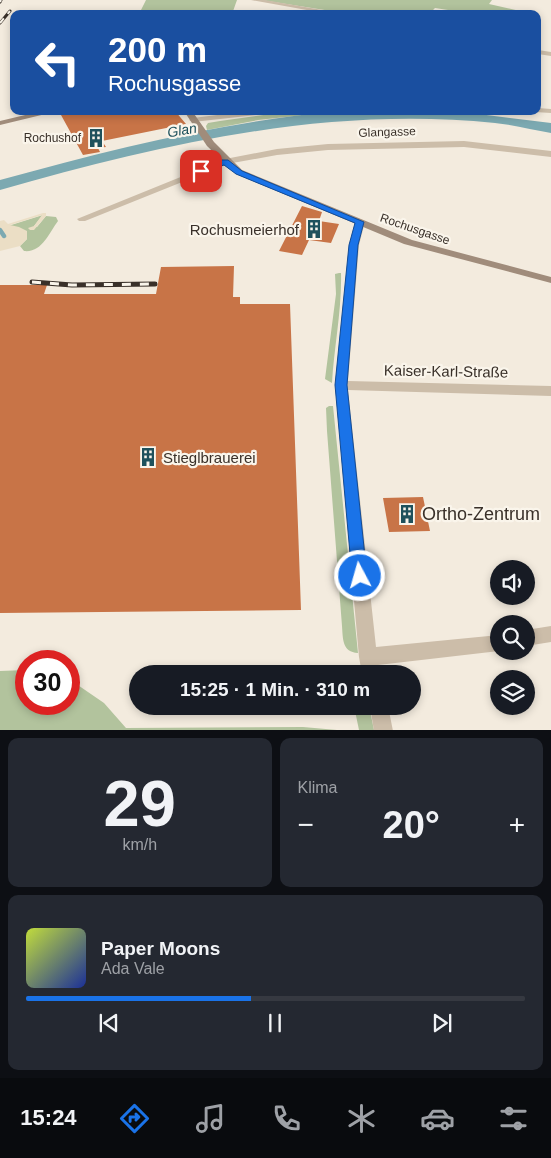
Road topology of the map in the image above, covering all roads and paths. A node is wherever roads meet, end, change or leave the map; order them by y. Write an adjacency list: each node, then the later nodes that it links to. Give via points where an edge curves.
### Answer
1 (254, 0): 2 (street)
2 (317, 10)
3 (36, 115): 7 (street)
4 (190, 115): 6 (street, Rochusgasse)
5 (237, 115): 6 (street)
6 (193, 120): 9 (street, Rochusgasse)
7 (0, 123)
8 (551, 154): 9 (street, Glangasse, via 478,145 415,144 322,147)
9 (225, 162): 10 (street, Glangasse); 11 (street, Rochusgasse, via 246,176)
10 (82, 219)
11 (360, 222): 12 (street, Rochusgasse, via 430,249); 13 (street, via 354,245)
12 (551, 280)
13 (341, 385): 14 (street, Kaiser-Karl-Straße); 18 (street)
14 (551, 391)
15 (551, 634): 16 (street)
16 (535, 637)
17 (490, 645): 18 (street)
18 (370, 665)
19 (380, 715): 20 (street)
20 (384, 730)

